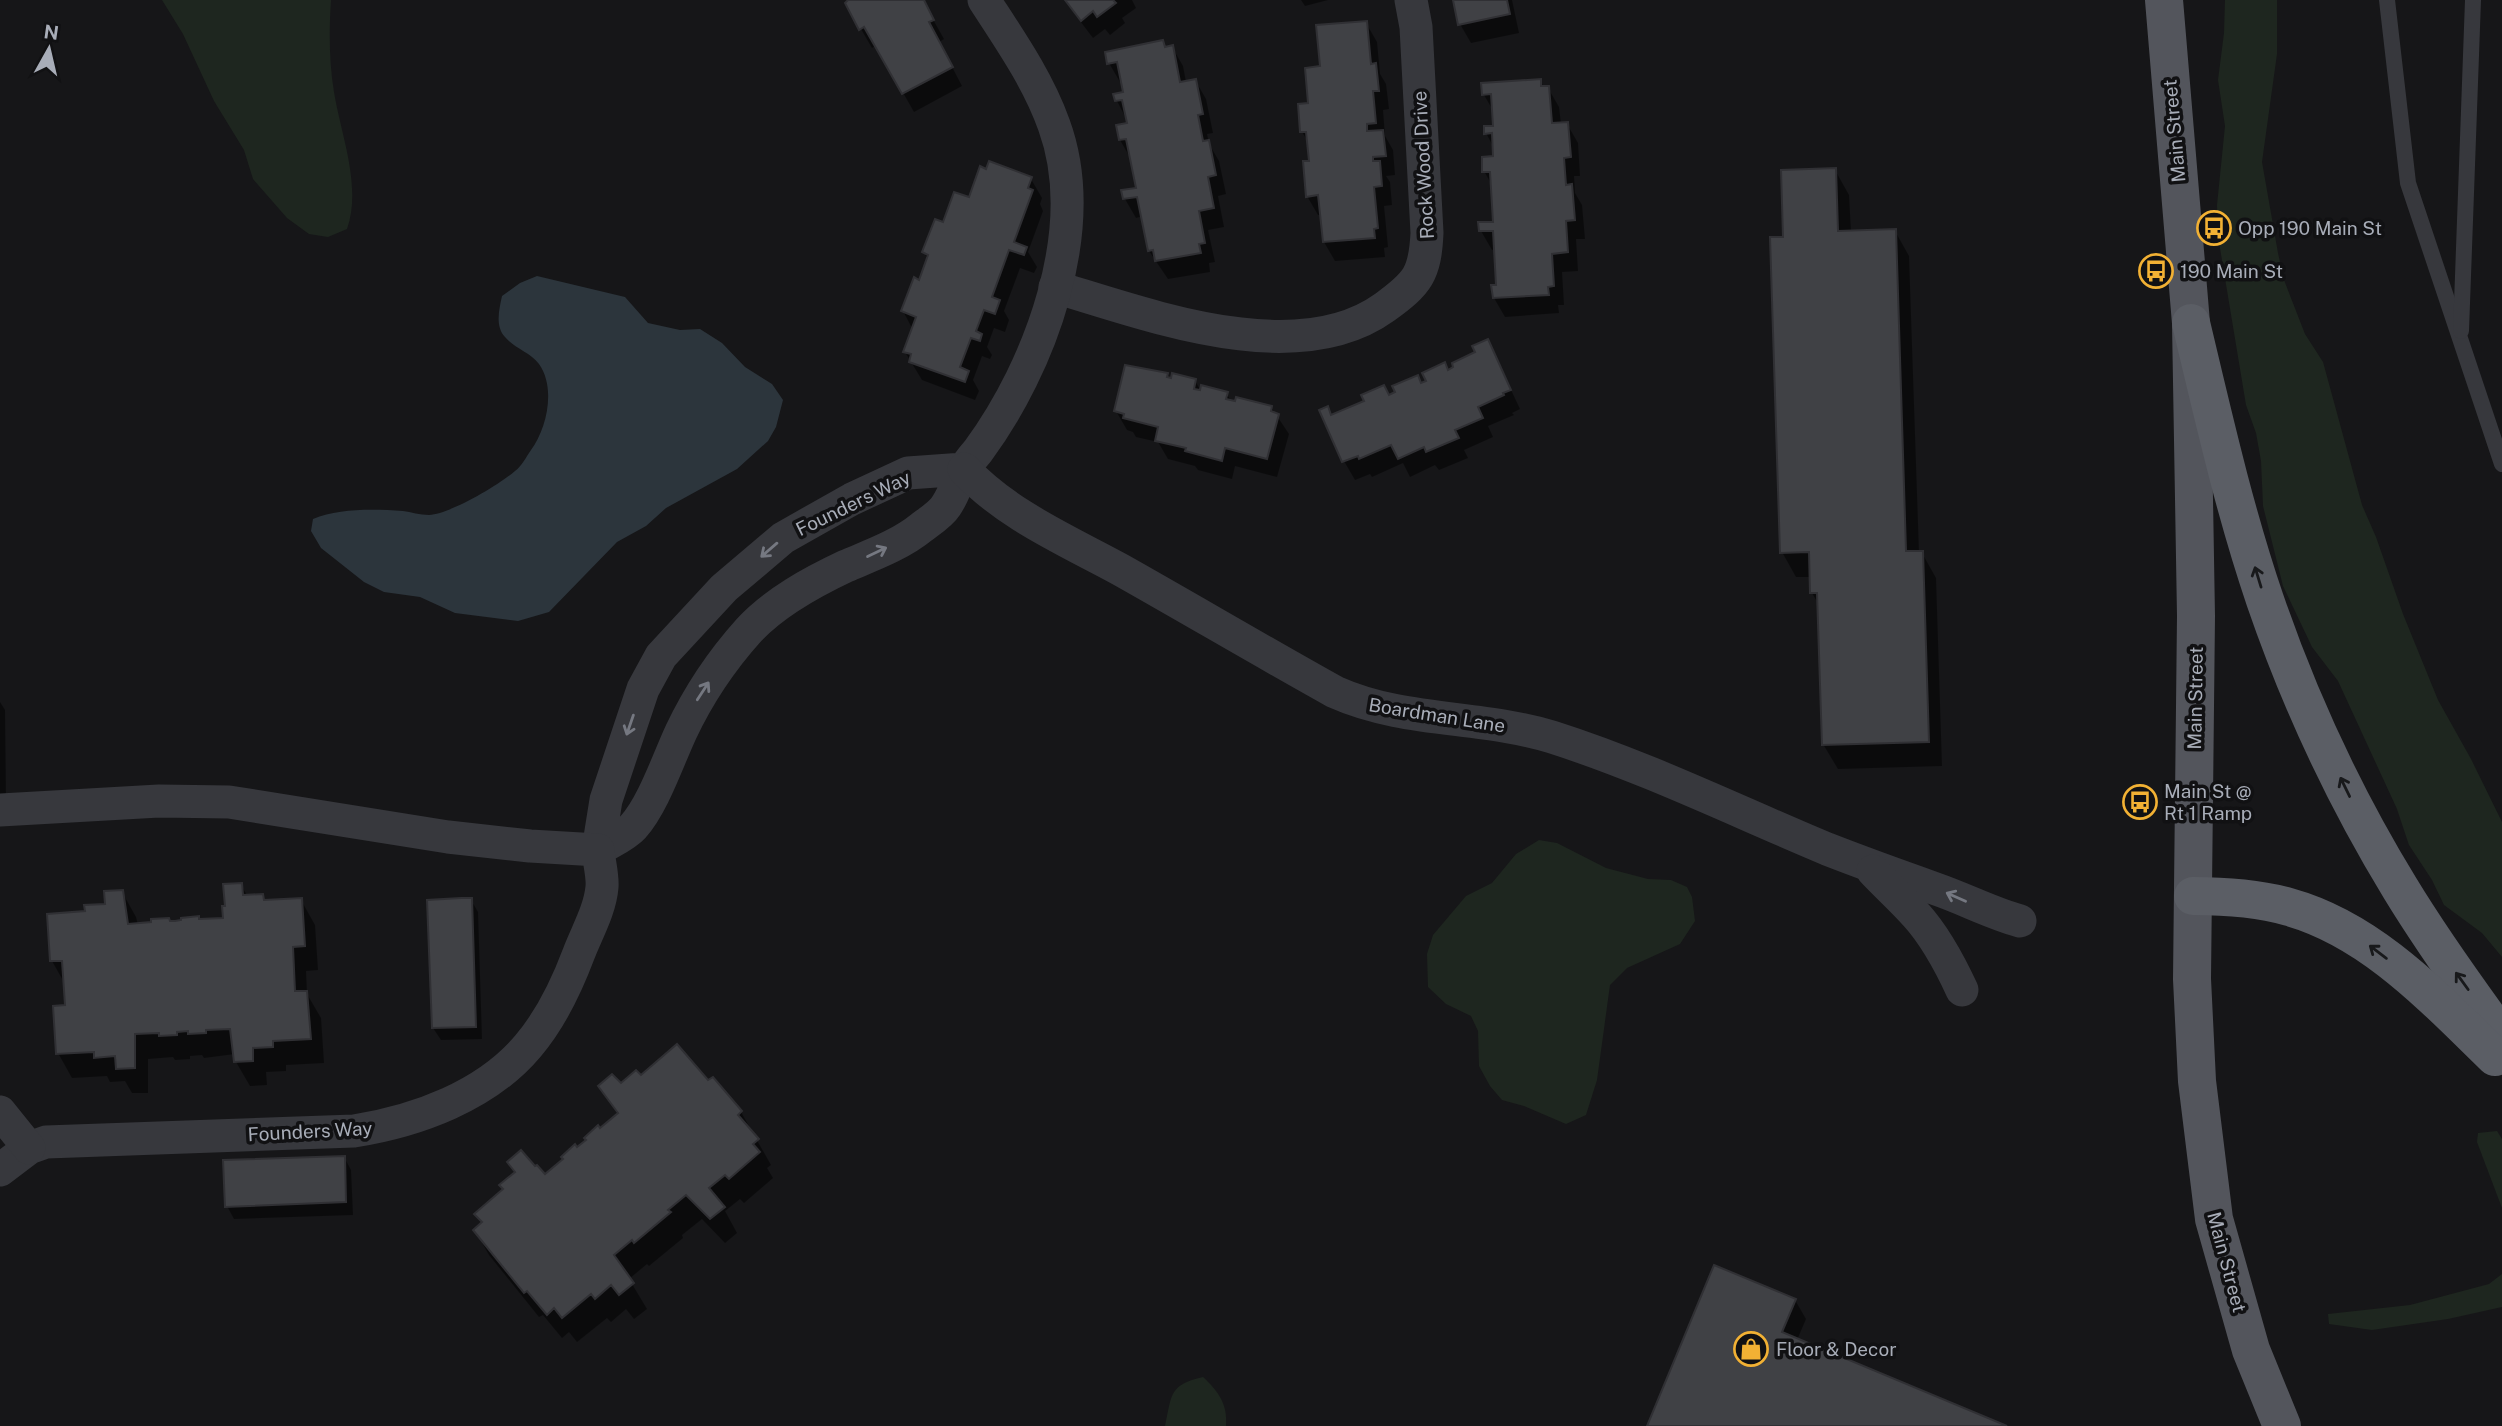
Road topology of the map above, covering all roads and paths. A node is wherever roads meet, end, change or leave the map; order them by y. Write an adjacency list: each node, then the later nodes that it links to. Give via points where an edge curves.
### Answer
1 (984, 0): 6 (street, via 1037,86 1062,152 1067,181 1066,240)
2 (1410, 0): 6 (street, Rock Wood Drive, via 1416,27 1427,233 1419,278 1399,297 1369,319 1313,336 1281,338 1170,320)
3 (2164, 0): 7 (main road, Main Street)
4 (2387, 0): 8 (lane, via 2408,183)
5 (2473, 0): 8 (lane)
6 (1055, 286): 11 (street, via 1011,400)
7 (2191, 323): 15 (main road, Main Street, via 2196,616); 18 (highway, one-way to 7, via 2399,888 2357,812 2291,667 2241,520)
8 (2460, 341): 9 (lane)
9 (2496, 430): 10 (lane)
10 (2502, 464)
11 (964, 470): 13 (street, one-way to 11, via 633,828 701,694 750,629 811,583 920,529 946,507); 13 (street, Founders Way, one-way to 13, via 908,473 852,499 783,538 724,588 661,656 643,689 606,800); 14 (street, Boardman Lane, via 1006,508 1343,696 1393,712 1507,726 1551,737)
12 (0, 810): 13 (street, via 229,802 448,837)
13 (597, 850): 21 (street, Founders Way, via 602,886 598,905 568,982 550,1014 510,1065 455,1100 396,1123 355,1131 46,1142)
14 (1867, 865): 16 (street, Boardman Lane, one-way to 14); 17 (street, Boardman Lane, via 1932,936)
15 (2193, 896): 19 (highway, one-way to 15, via 2384,956 2345,929 2268,902); 23 (main road, Main Street, via 2197,1080 2214,1219 2251,1350)
16 (2020, 920)
17 (1962, 990)
18 (2502, 1037)
19 (2502, 1063)
20 (0, 1112): 21 (street)
21 (29, 1148): 22 (street)
22 (0, 1170)
23 (2282, 1426)

